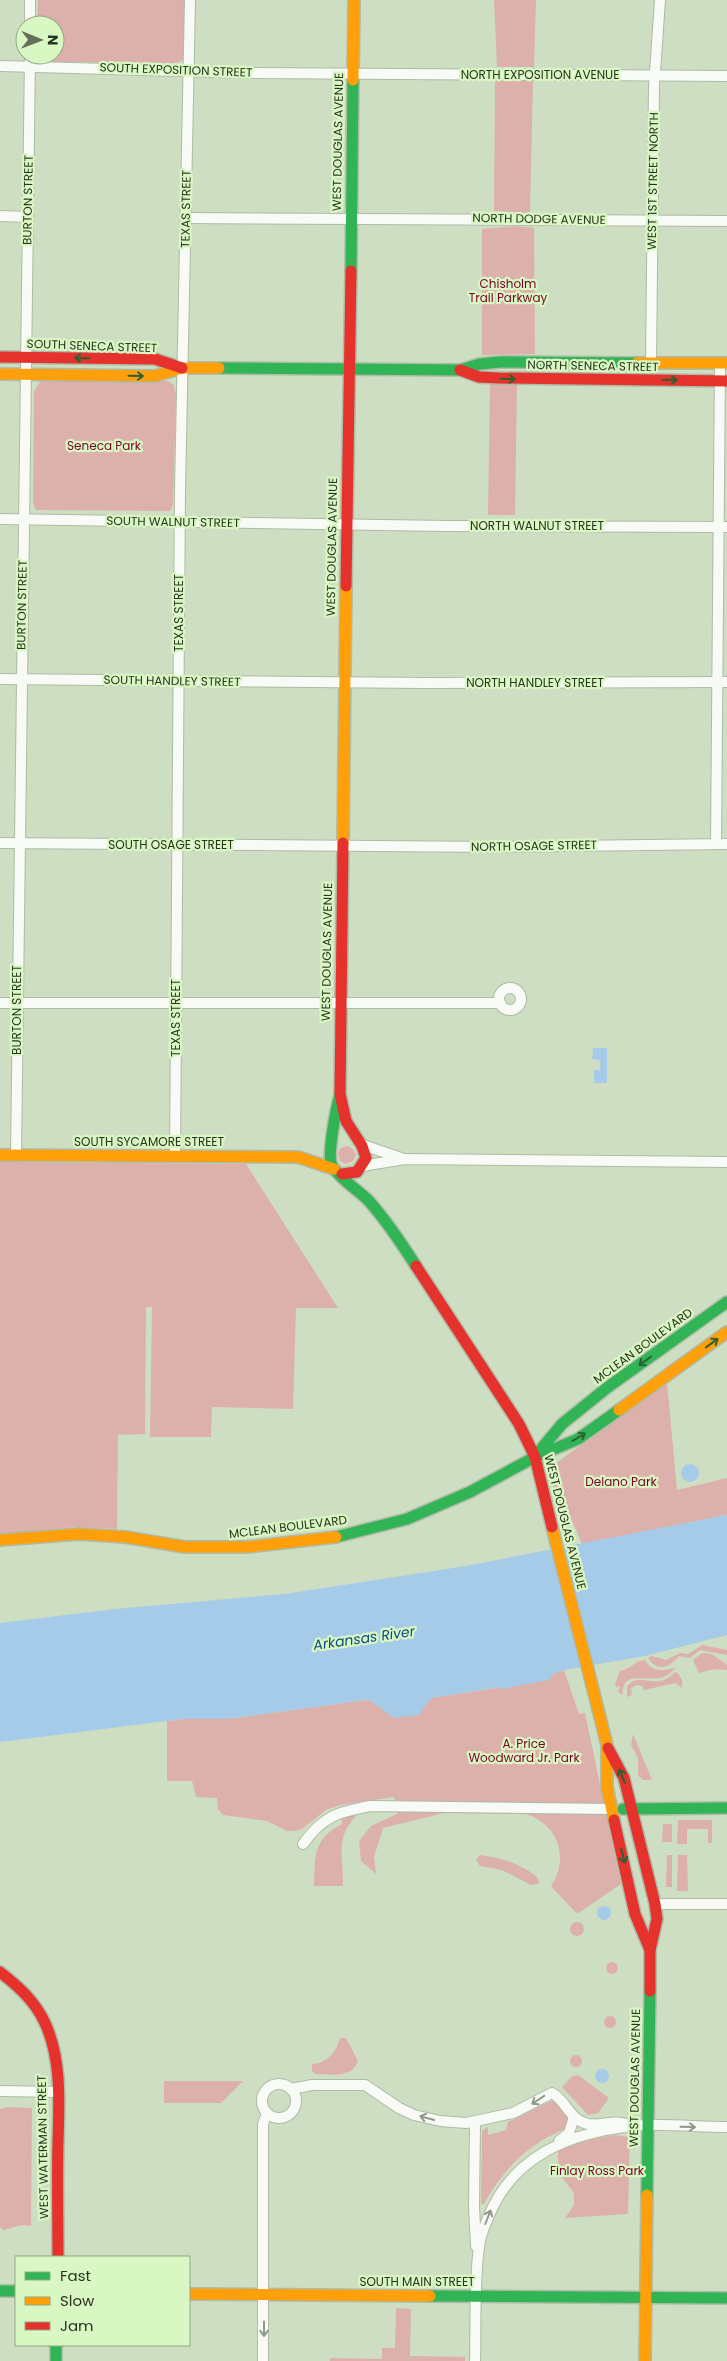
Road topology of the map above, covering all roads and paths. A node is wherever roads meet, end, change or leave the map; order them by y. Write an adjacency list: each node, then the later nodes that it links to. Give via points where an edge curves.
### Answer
1 (30, 0): 5 (street)
2 (190, 0): 8 (street, TEXAS STREET)
3 (354, 0): 9 (main road, WEST DOUGLAS AVENUE)
4 (660, 0): 10 (street, WEST 1ST STREET NORTH)
5 (30, 15)
6 (0, 66): 7 (street, SOUTH EXPOSITION STREET)
7 (29, 66): 8 (street, SOUTH EXPOSITION STREET); 13 (street, BURTON STREET)
8 (189, 71): 9 (street, SOUTH EXPOSITION STREET); 14 (street, TEXAS STREET)
9 (353, 74): 10 (street, NORTH EXPOSITION AVENUE); 15 (main road, WEST DOUGLAS AVENUE)
10 (656, 75): 11 (street, NORTH EXPOSITION AVENUE); 16 (street, WEST 1ST STREET NORTH)
11 (727, 76)
12 (0, 216): 13 (street)
13 (28, 216): 19 (street, BURTON STREET)
14 (186, 218): 15 (street, NORTH DODGE AVENUE); 22 (street, TEXAS STREET)
15 (351, 218): 16 (street, NORTH DODGE AVENUE); 23 (main road, WEST DOUGLAS AVENUE)
16 (652, 221): 17 (street, NORTH DODGE AVENUE); 20 (street, WEST 1ST STREET NORTH)
17 (727, 221)
18 (0, 357): 19 (main road, SOUTH SENECA STREET)
19 (26, 357): 22 (main road, SOUTH SENECA STREET, one-way to 19, via 155,359); 26 (street, BURTON STREET)
20 (651, 362): 21 (main road, NORTH SENECA STREET); 24 (main road, NORTH SENECA STREET, via 500,362)
21 (724, 363): 27 (street)
22 (182, 368): 23 (main road, SOUTH SENECA STREET); 26 (main road, SOUTH SENECA STREET, one-way to 22, via 155,376); 30 (street, TEXAS STREET)
23 (348, 369): 24 (main road, NORTH SENECA STREET); 31 (main road, WEST DOUGLAS AVENUE)
24 (460, 370): 27 (main road, NORTH SENECA STREET, one-way to 27, via 479,377 499,378)
25 (0, 374): 26 (main road, SOUTH SENECA STREET)
26 (26, 375): 29 (street, BURTON STREET)
27 (724, 381): 32 (street)
28 (0, 519): 29 (street, SOUTH WALNUT STREET)
29 (24, 520): 30 (street, SOUTH WALNUT STREET); 34 (street, BURTON STREET)
30 (180, 522): 31 (street, SOUTH WALNUT STREET); 35 (street, TEXAS STREET)
31 (346, 523): 32 (street, NORTH WALNUT STREET); 36 (main road, WEST DOUGLAS AVENUE)
32 (723, 527): 37 (street)
33 (0, 679): 34 (street, SOUTH HANDLEY STREET)
34 (21, 679): 35 (street, SOUTH HANDLEY STREET); 39 (street, BURTON STREET)
35 (179, 681): 36 (street, SOUTH HANDLEY STREET); 42 (street, TEXAS STREET)
36 (344, 682): 37 (street, NORTH HANDLEY STREET); 43 (main road, WEST DOUGLAS AVENUE)
37 (722, 682): 40 (street)
38 (0, 843): 39 (street, SOUTH OSAGE STREET)
39 (19, 844): 42 (street, SOUTH OSAGE STREET); 45 (street, BURTON STREET)
40 (716, 844): 41 (street, NORTH OSAGE STREET); 43 (street, NORTH OSAGE STREET)
41 (727, 844)
42 (178, 845): 43 (street, SOUTH OSAGE STREET); 46 (street, TEXAS STREET)
43 (342, 846): 48 (main road, WEST DOUGLAS AVENUE)
44 (0, 1003): 45 (street)
45 (17, 1003): 46 (street); 53 (street, BURTON STREET)
46 (176, 1003): 48 (street); 54 (street, TEXAS STREET)
47 (500, 1003): 48 (street)
48 (340, 1004): 49 (main road, WEST DOUGLAS AVENUE)
49 (340, 1094): 50 (main road, WEST DOUGLAS AVENUE, via 346,1120); 51 (main road, WEST DOUGLAS AVENUE)
50 (360, 1143): 51 (main road, via 344,1136); 56 (street); 58 (main road, WEST DOUGLAS AVENUE, via 365,1160)
51 (331, 1145): 55 (main road, SOUTH SYCAMORE STREET); 59 (main road, WEST DOUGLAS AVENUE, via 328,1158)
52 (0, 1155): 53 (main road, SOUTH SYCAMORE STREET)
53 (16, 1155): 54 (main road, SOUTH SYCAMORE STREET)
54 (175, 1156): 55 (main road, SOUTH SYCAMORE STREET)
55 (298, 1157): 59 (main road, SOUTH SYCAMORE STREET)
56 (405, 1159): 57 (street); 58 (street)
57 (727, 1162)
58 (361, 1167): 59 (main road, via 350,1174); 60 (main road, WEST DOUGLAS AVENUE)
59 (337, 1171): 60 (main road, WEST DOUGLAS AVENUE)
60 (369, 1201): 63 (main road, WEST DOUGLAS AVENUE, via 402,1244 519,1424)
61 (727, 1302): 63 (main road, MCLEAN BOULEVARD, one-way to 63, via 608,1387 570,1418)
62 (727, 1332): 63 (main road, MCLEAN BOULEVARD, one-way to 62, via 578,1439)
63 (535, 1456): 64 (main road, MCLEAN BOULEVARD, via 435,1508 407,1519 338,1536 215,1548 185,1547 96,1534); 65 (main road, WEST DOUGLAS AVENUE)
64 (0, 1540)
65 (607, 1745): 67 (main road, WEST DOUGLAS AVENUE, via 607,1787); 68 (main road, WEST DOUGLAS AVENUE, one-way to 65, via 624,1778)
66 (727, 1808): 68 (main road)
67 (612, 1809): 68 (main road); 69 (street, via 370,1806 328,1817); 72 (main road, WEST DOUGLAS AVENUE, one-way to 72, via 635,1914)
68 (631, 1809): 70 (main road, WEST DOUGLAS AVENUE)
69 (303, 1844)
70 (655, 1904): 71 (street); 72 (main road, WEST DOUGLAS AVENUE, via 657,1919)
71 (727, 1904)
72 (650, 1950): 81 (main road, WEST DOUGLAS AVENUE)
73 (0, 1972): 76 (main road, WEST WATERMAN STREET, via 19,1986 48,2029)
74 (291, 2089): 77 (street, via 296,2101 291,2113 279,2118); 77 (street, via 279,2084 267,2089 262,2101); 79 (street, one-way to 74, via 450,2123 414,2115 365,2085 312,2085)
75 (0, 2091): 76 (street)
76 (59, 2092): 84 (main road, WEST WATERMAN STREET)
77 (267, 2113): 90 (street, via 263,2124)
78 (574, 2117): 79 (street, one-way to 79, via 552,2093 513,2113); 80 (street, via 587,2124 618,2121); 83 (street, via 569,2132)
79 (475, 2123): 85 (street, via 474,2207)
80 (631, 2126): 81 (street); 83 (street, via 602,2130)
81 (648, 2126): 82 (street, one-way to 82); 91 (main road, WEST DOUGLAS AVENUE)
82 (727, 2127)
83 (551, 2148): 85 (street, one-way to 83, via 485,2226 503,2188 516,2172)
84 (58, 2256)
85 (478, 2264): 89 (street)
86 (0, 2291): 87 (main road)
87 (15, 2291)
88 (190, 2294): 90 (main road, SOUTH MAIN STREET)
89 (477, 2295): 90 (main road, SOUTH MAIN STREET); 91 (main road, SOUTH MAIN STREET); 96 (street)
90 (264, 2296): 95 (street, one-way to 95)
91 (646, 2296): 92 (main road, SOUTH MAIN STREET); 97 (main road, WEST DOUGLAS AVENUE)
92 (727, 2298)
93 (56, 2346): 94 (main road)
94 (56, 2361)
95 (263, 2361)
96 (475, 2361)
97 (645, 2361)

